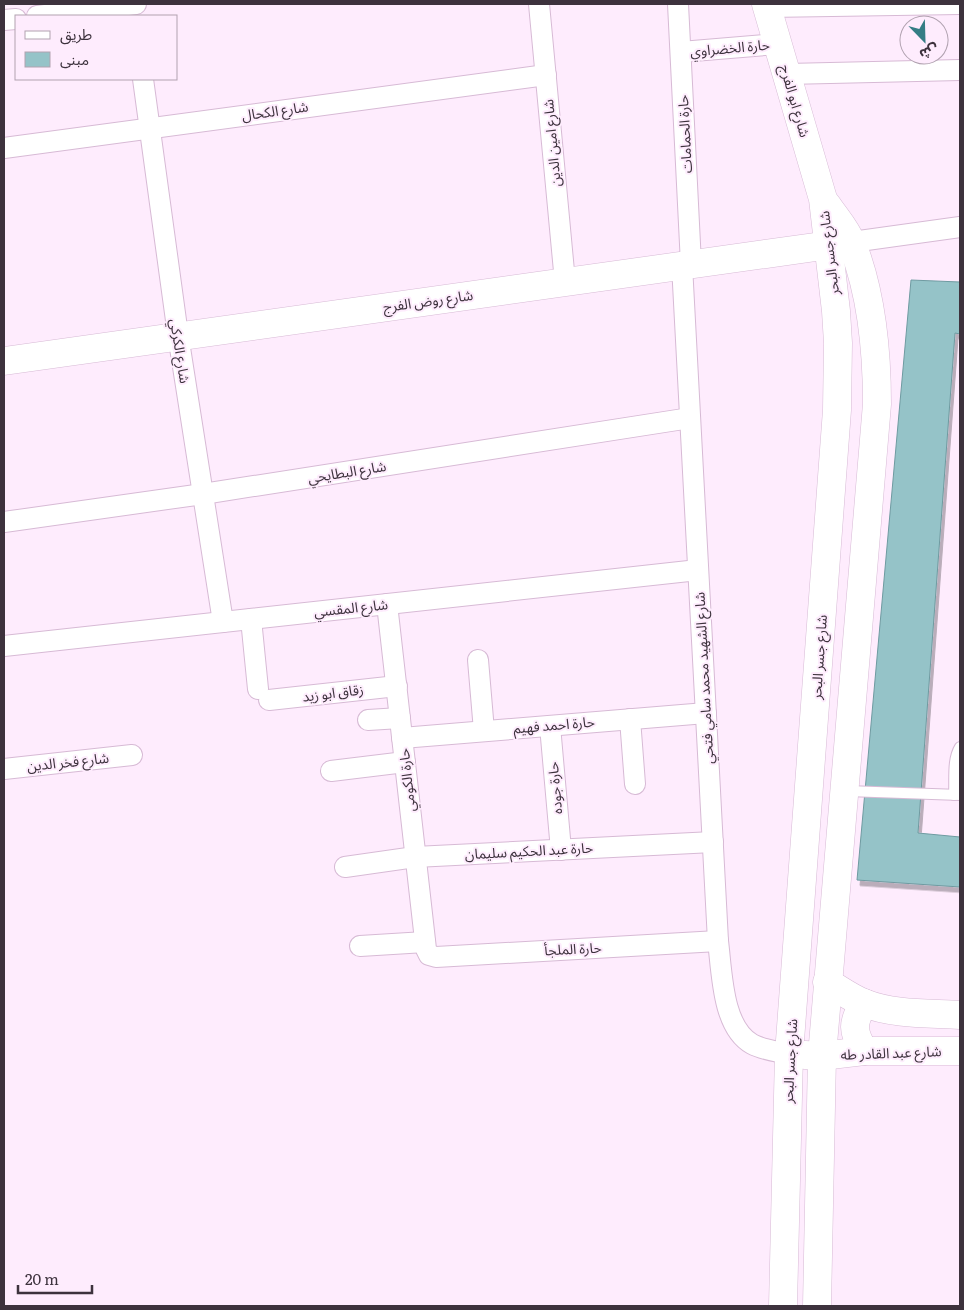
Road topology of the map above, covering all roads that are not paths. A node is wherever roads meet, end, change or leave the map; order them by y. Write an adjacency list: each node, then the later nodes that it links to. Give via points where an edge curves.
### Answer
1 (134, 4): 6 (street)
2 (539, 4): 11 (street, شارع امين الدين)
3 (678, 4): 8 (street, حارة الحمامات)
4 (960, 4): 5 (street)
5 (767, 5): 7 (main road, شارع ابو الفرج)
6 (45, 15)
7 (778, 44): 8 (street, حارة الخضراوي); 10 (main road, شارع ابو الفرج)
8 (681, 52): 18 (street, حارة الحمامات)
9 (960, 70): 10 (street)
10 (787, 74): 15 (main road, شارع ابو الفرج)
11 (546, 75): 13 (street, شارع الكحال); 19 (street, شارع امين الدين)
12 (143, 80): 13 (street, شارع الكركي)
13 (149, 128): 14 (street, شارع الكحال); 20 (street, شارع الكركي)
14 (4, 148)
15 (823, 199): 17 (main road, شارع جسر البحر)
16 (960, 227): 17 (street)
17 (840, 244): 18 (main road, شارع روض الفرج); 45 (main road, شارع جسر البحر, via 862,276 877,371 877,404); 59 (main road, شارع جسر البحر, via 833,279 838,343 837,410)
18 (687, 265): 19 (main road, شارع روض الفرج); 22 (street, شارع الشهيد محمد سامي فتحي)
19 (565, 282): 20 (main road, شارع روض الفرج)
20 (178, 335): 21 (main road, شارع روض الفرج); 23 (street, شارع الكركي)
21 (4, 361)
22 (690, 418): 23 (street, شارع البطايحي); 25 (street, شارع الشهيد محمد سامي فتحي)
23 (203, 494): 24 (street, شارع البطايحي); 28 (street, شارع الكركي)
24 (4, 522)
25 (698, 570): 26 (street, شارع المقسي); 32 (street, شارع الشهيد محمد سامي فتحي)
26 (387, 604): 27 (street, شارع المقسي); 31 (street, حارة الكومي)
27 (251, 619): 28 (street, شارع المقسي); 31 (street, زقاق ابو زيد, via 263,695)
28 (224, 622): 29 (street, شارع المقسي)
29 (4, 646)
30 (478, 660): 37 (street)
31 (397, 686): 33 (street, حارة الكومي)
32 (706, 713): 34 (street, حارة احمد فهيم); 47 (street, شارع الشهيد محمد سامي فتحي)
33 (400, 718): 35 (street); 38 (street, حارة الكومي)
34 (630, 719): 36 (street, حارة احمد فهيم); 44 (street)
35 (368, 720)
36 (550, 726): 37 (street, حارة احمد فهيم); 48 (street, حارة جوده)
37 (484, 731): 38 (street, حارة احمد فهيم)
38 (402, 738): 41 (street, حارة الكومي)
39 (960, 747): 46 (lane, via 955,761)
40 (132, 755): 42 (street, شارع فخر الدين)
41 (405, 762): 43 (street); 49 (street, حارة الكومي)
42 (4, 768)
43 (331, 770)
44 (635, 784)
45 (843, 791): 46 (lane); 54 (main road, شارع جسر البحر)
46 (957, 795)
47 (713, 842): 48 (street, حارة عبد الحكيم سليمان); 51 (street, شارع الشهيد محمد سامي فتحي)
48 (561, 850): 49 (street, حارة عبد الحكيم سليمان)
49 (415, 857): 50 (street, حارة عبد الحكيم سليمان); 53 (street, حارة الكومي)
50 (345, 867)
51 (718, 942): 53 (street, حارة الملجأ, via 436,957); 59 (street, شارع الشهيد محمد سامي فتحي, via 727,1005 734,1027 751,1044)
52 (360, 946): 53 (street, حارة الملجأ)
53 (427, 948)
54 (827, 982): 55 (main road); 60 (main road, شارع جسر البحر)
55 (864, 1003): 56 (main road, via 898,1011); 57 (main road, via 854,1026)
56 (960, 1015)
57 (864, 1051): 58 (main road, شارع عبد القادر طه); 60 (main road, شارع عبد القادر طه)
58 (960, 1051)
59 (789, 1054): 60 (main road, شارع عبد القادر طه); 61 (main road, شارع جسر البحر)
60 (822, 1056): 62 (main road, شارع جسر البحر)
61 (782, 1306)
62 (817, 1306)

